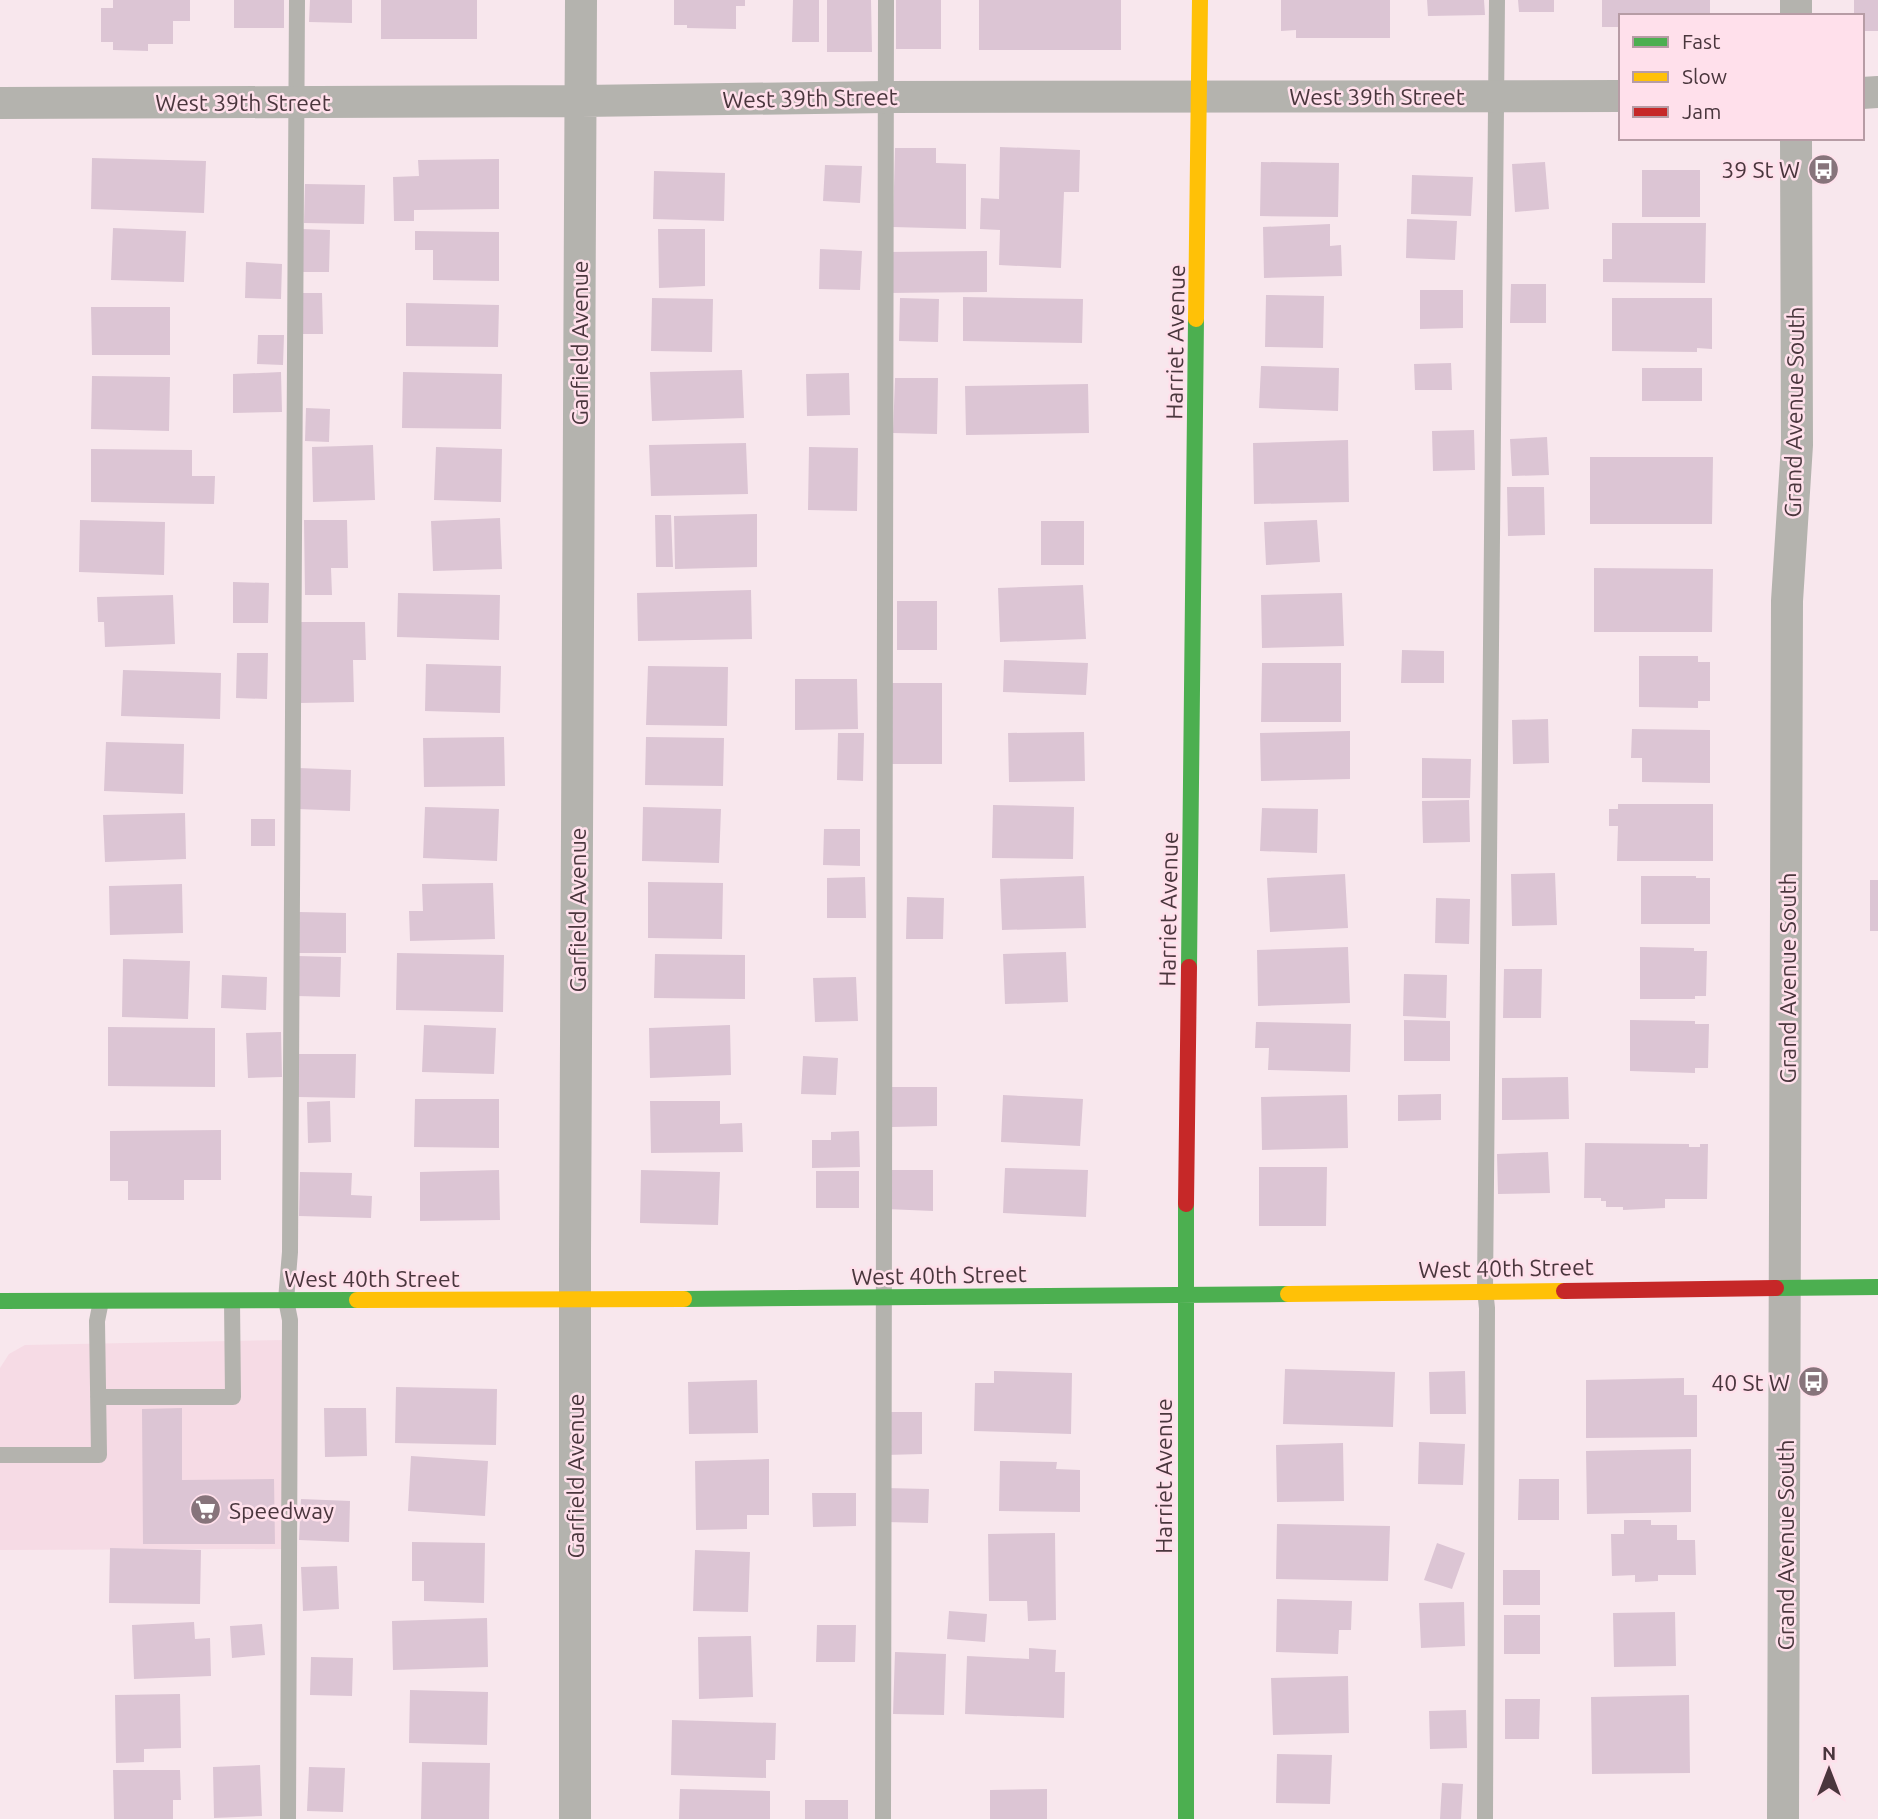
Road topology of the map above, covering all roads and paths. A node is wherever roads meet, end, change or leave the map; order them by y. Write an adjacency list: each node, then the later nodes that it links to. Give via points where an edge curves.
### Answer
1 (297, 0): 12 (lane)
2 (581, 0): 10 (street, Garfield Avenue)
3 (886, 0): 9 (lane)
4 (1200, 0): 6 (street, Harriet Avenue)
5 (1497, 0): 7 (lane)
6 (1200, 95): 7 (street, West 39th Street); 9 (street, West 39th Street); 17 (street, Harriet Avenue)
7 (1496, 96): 8 (street, West 39th Street); 16 (lane)
8 (1619, 96)
9 (886, 97): 10 (street, West 39th Street); 18 (lane)
10 (581, 100): 12 (street, West 39th Street); 20 (street, Garfield Avenue)
11 (0, 103): 12 (street, West 39th Street)
12 (296, 103): 19 (lane, via 290,1252)
13 (1796, 140): 15 (street, Grand Avenue South, via 1797,445 1787,601)
14 (1878, 1287): 15 (street, West 40th Street)
15 (1785, 1288): 16 (street, West 40th Street); 31 (street, Grand Avenue South)
16 (1485, 1290): 17 (street, West 40th Street); 30 (lane)
17 (1187, 1295): 18 (street, West 40th Street); 29 (street, Harriet Avenue)
18 (884, 1299): 20 (street, West 40th Street); 28 (lane)
19 (286, 1300): 20 (street, West 40th Street); 23 (street, West 40th Street); 26 (lane)
20 (575, 1300): 27 (street, Garfield Avenue)
21 (0, 1301): 22 (street, West 40th Street)
22 (101, 1301): 23 (street, West 40th Street); 24 (lane)
23 (232, 1301): 24 (lane, via 233,1397)
24 (98, 1397): 25 (lane, via 99,1455)
25 (0, 1455)
26 (288, 1819)
27 (575, 1819)
28 (883, 1819)
29 (1186, 1819)
30 (1485, 1819)
31 (1783, 1819)

